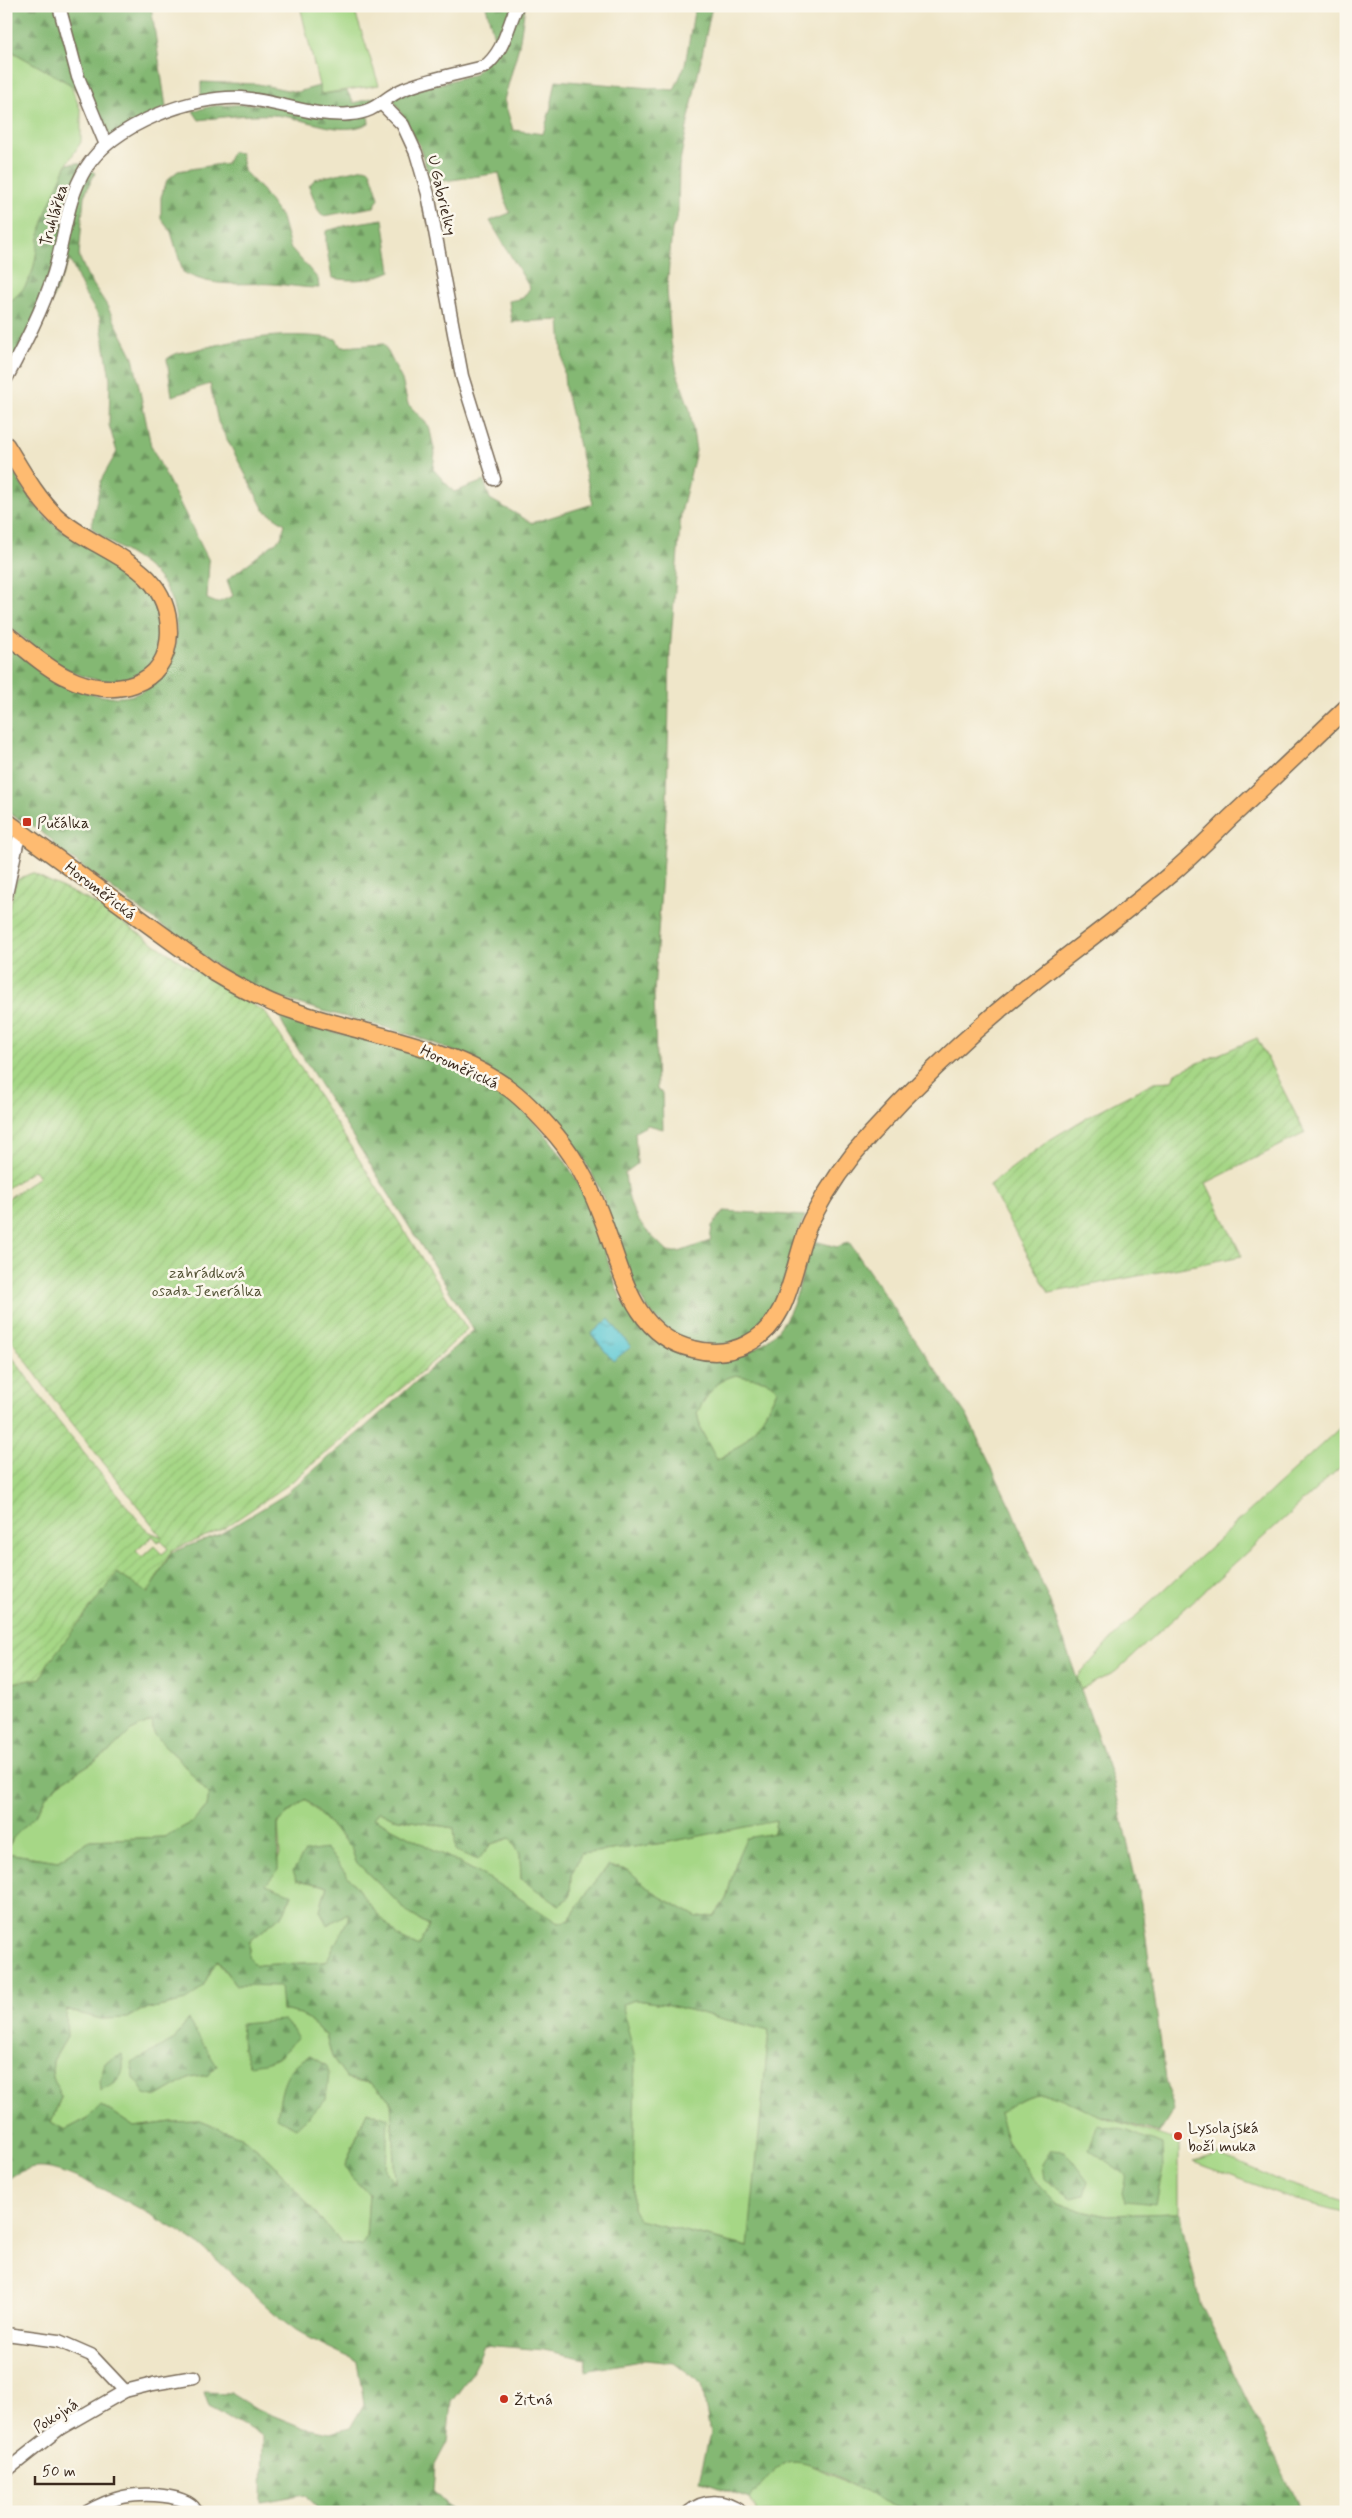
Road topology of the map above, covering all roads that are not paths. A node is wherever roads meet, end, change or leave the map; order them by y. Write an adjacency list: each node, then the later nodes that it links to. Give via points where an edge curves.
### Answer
1 (59, 6): 4 (street, via 78,77)
2 (517, 6): 3 (street, via 501,47 484,67 402,90)
3 (382, 104): 4 (street, Truhlářka, via 370,111 349,115 241,98 198,100 136,126); 7 (street, U Gabrielky, via 402,124 419,161 462,376)
4 (106, 145): 5 (street, Truhlářka, via 86,168 70,202 54,273)
5 (6, 379)
6 (6, 445): 8 (main road, via 36,492 57,517 148,578 163,601 169,634 167,647 154,672 144,681 120,689 87,685 67,678)
7 (494, 479)
8 (6, 634)
9 (1346, 708): 11 (main road, Horoměřická, via 1174,872 1018,995 916,1086 846,1163 824,1196 804,1237 783,1307 765,1332 746,1345 721,1352 688,1349 673,1342 642,1317 628,1294 592,1191 576,1163 531,1108 510,1090 480,1071 426,1048 293,1011 248,993 215,974)
10 (6, 821): 11 (main road, Horoměřická)
11 (22, 832): 12 (street)
12 (6, 896)
13 (6, 2334): 15 (street, via 59,2341 91,2356)
14 (194, 2378): 15 (street, Pokojná)
15 (125, 2391): 16 (street, Pokojná, via 59,2429)
16 (6, 2471)
17 (87, 2512): 18 (street, via 104,2502 126,2496 172,2496 185,2501)
18 (196, 2512)
19 (689, 2512): 20 (street, via 695,2506 715,2501 729,2503)
20 (741, 2512)

